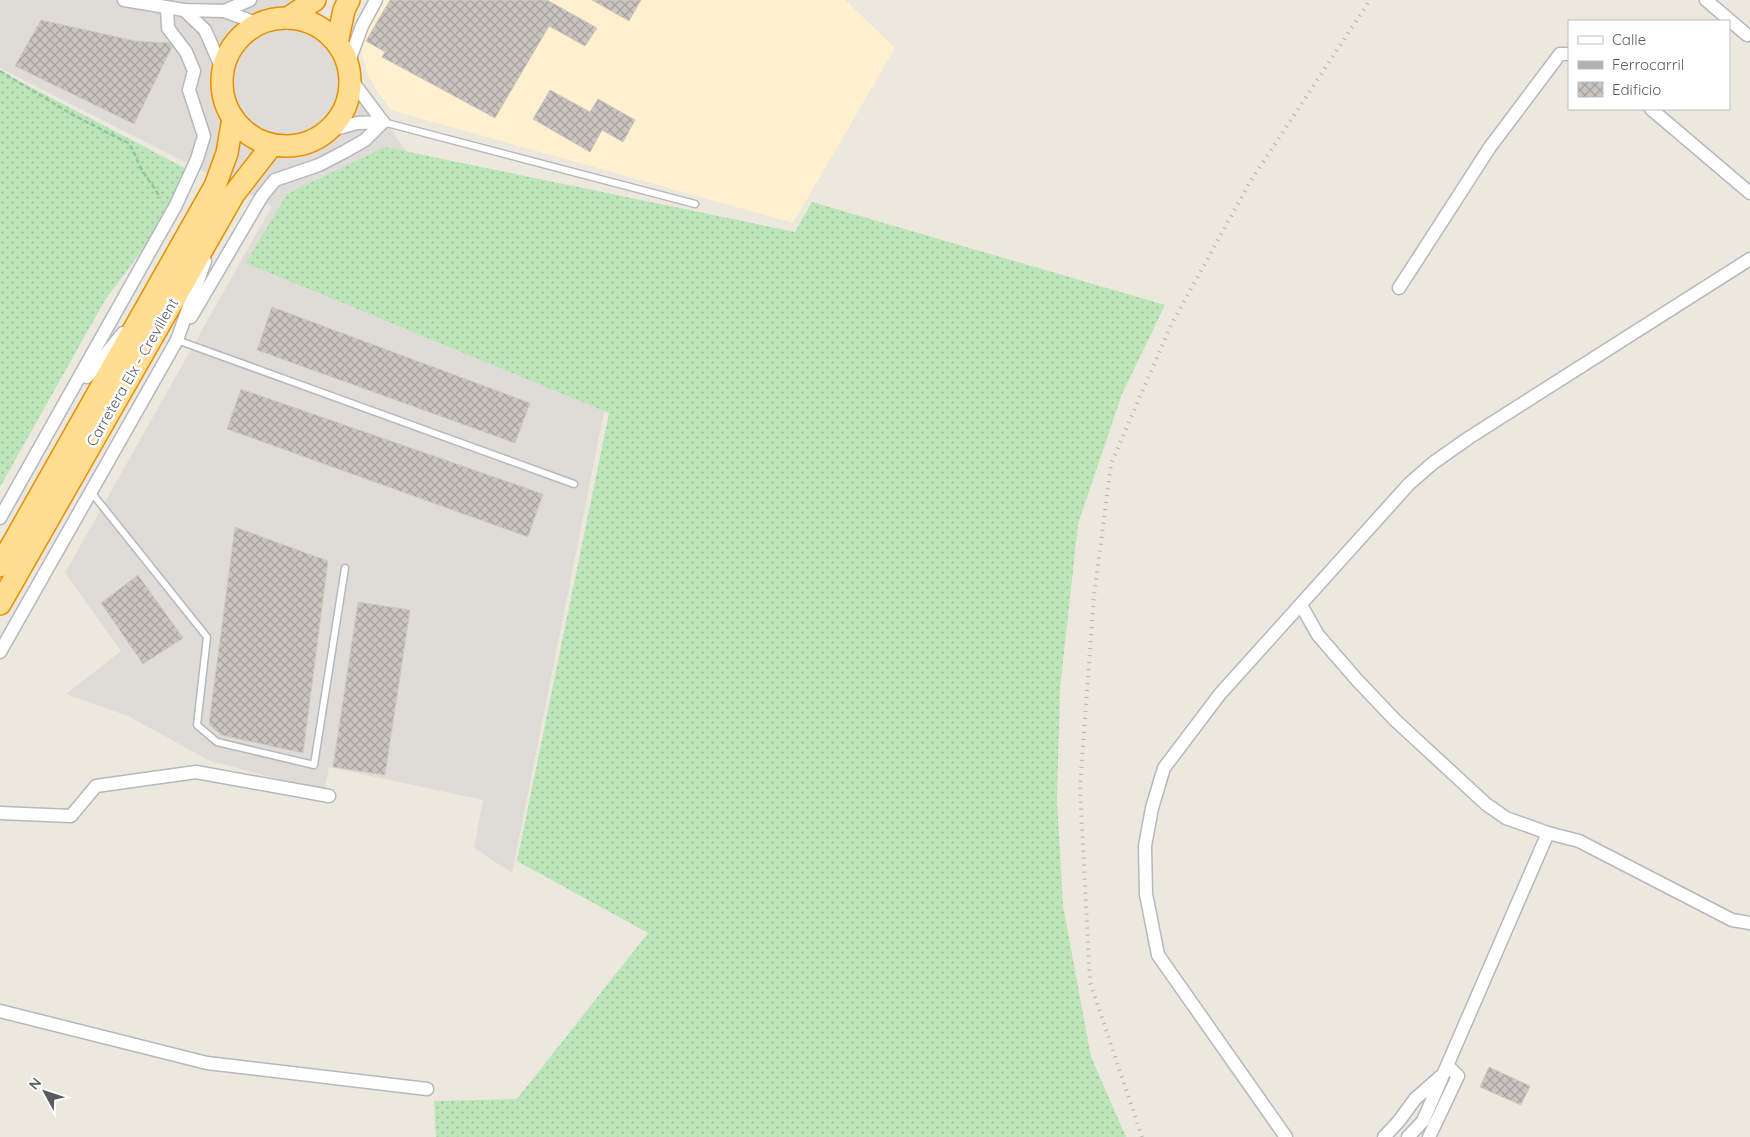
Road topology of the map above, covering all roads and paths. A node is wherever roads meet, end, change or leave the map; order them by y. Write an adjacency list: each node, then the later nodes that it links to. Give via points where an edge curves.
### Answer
1 (124, 0): 7 (street)
2 (250, 0): 9 (street)
3 (315, 0): 10 (highway)
4 (349, 0): 15 (highway)
5 (376, 0): 19 (street, via 362,26)
6 (1706, 0): 11 (street)
7 (167, 7): 8 (street); 33 (street, via 168,28 186,52 194,71 189,90 204,136 176,206)
8 (184, 10): 9 (street); 18 (street, via 205,30)
9 (224, 11): 13 (street)
10 (288, 18): 13 (highway); 15 (highway, via 312,23)
11 (1729, 20)
12 (1730, 20): 14 (street)
13 (259, 24): 18 (highway, via 232,48)
14 (1747, 35)
15 (337, 43): 19 (highway)
16 (1568, 54): 30 (street, via 1560,54 1490,147)
17 (0, 71): 26 (path, via 72,115 128,143)
18 (223, 71): 21 (highway, via 224,100)
19 (349, 71): 22 (street); 23 (highway, via 350,92 345,107)
20 (1652, 110): 25 (street)
21 (233, 118): 24 (highway, via 259,141); 31 (highway, Carretera Elx - Crevillent, via 227,154 215,186)
22 (383, 122): 23 (street, via 357,123); 27 (lane); 32 (street, via 365,140 344,152 319,165 275,180 262,196)
23 (328, 131): 24 (highway, via 306,143)
24 (272, 145): 28 (highway, Carretera Elx - Crevillent, via 234,194)
25 (1750, 193)
26 (160, 198)
27 (695, 204)
28 (219, 220): 32 (street); 39 (highway, Carretera Elx - Crevillent)
29 (1750, 259): 40 (street, via 1433,463 1409,484)
30 (1399, 288)
31 (153, 296): 33 (street); 37 (highway, Carretera Elx - Crevillent)
32 (177, 340): 34 (lane); 35 (street)
33 (66, 403): 36 (street)
34 (574, 484)
35 (91, 492): 38 (lane, via 207,637 197,725 217,742 314,765); 41 (street)
36 (0, 518)
37 (0, 566)
38 (345, 568)
39 (0, 604)
40 (1302, 605): 44 (street, via 1318,635 1402,727 1486,804 1506,818); 49 (street, via 1220,694 1164,768 1145,846 1146,894 1158,954)
41 (0, 652)
42 (329, 796): 43 (street, via 196,772 96,786 71,816)
43 (0, 813)
44 (1548, 833): 45 (street, via 1578,841 1732,920); 47 (street)
45 (1750, 923)
46 (0, 1011): 48 (street, via 207,1064)
47 (1446, 1070): 50 (street, via 1415,1099); 51 (street, via 1423,1121); 52 (street, via 1458,1076)
48 (427, 1089)
49 (1286, 1137)
50 (1384, 1137)
51 (1408, 1137)
52 (1429, 1137)

